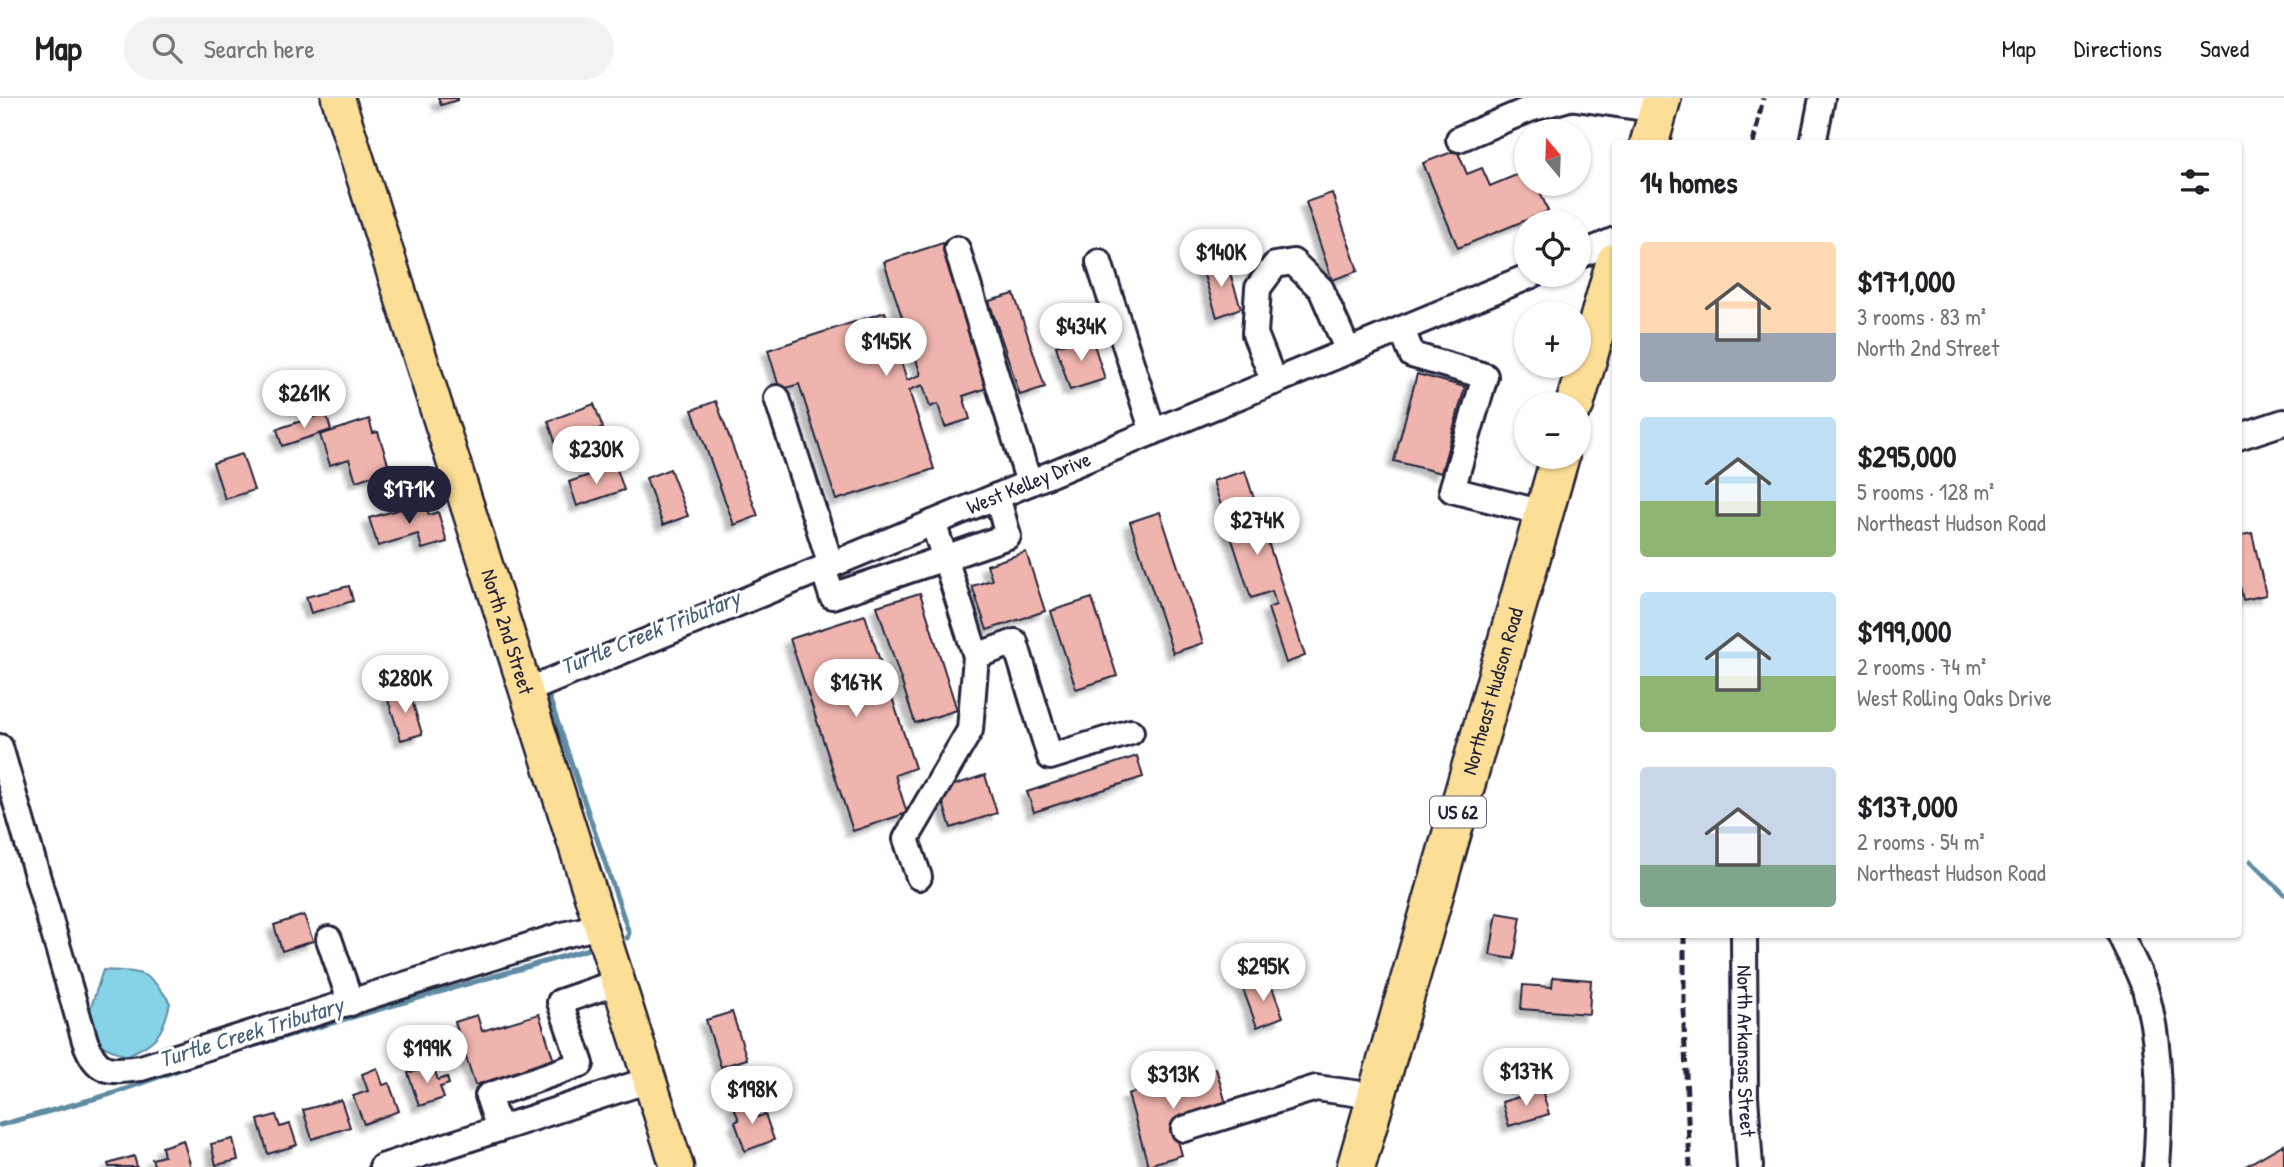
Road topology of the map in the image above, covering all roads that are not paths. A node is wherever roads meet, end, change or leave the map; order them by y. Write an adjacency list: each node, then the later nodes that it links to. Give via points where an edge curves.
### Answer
1 (338, 98): 30 (main road, North 2nd Street)
2 (1569, 98): 6 (street)
3 (1576, 98): 5 (street)
4 (1822, 98): 7 (street)
5 (1656, 117)
6 (1459, 139)
7 (1814, 140)
8 (1612, 241): 10 (street)
9 (957, 249): 23 (street)
10 (1591, 250)
11 (1099, 262): 20 (street)
12 (1612, 273): 17 (highway)
13 (1514, 282): 14 (street, West Kelley Drive)
14 (1402, 329): 15 (street, West Kelley Drive); 25 (street, via 1412,355 1485,376 1452,490)
15 (1348, 351): 16 (street, West Kelley Drive); 16 (street, via 1321,289 1293,262 1275,265 1258,288 1255,334)
16 (1274, 382): 20 (street, West Kelley Drive)
17 (1578, 392)
18 (777, 398): 28 (street)
19 (2284, 422): 21 (street)
20 (1153, 432): 23 (street, West Kelley Drive)
21 (2242, 436)
22 (1556, 469): 25 (highway, Northeast Hudson Road / US 62)
23 (1029, 483): 24 (street, West Kelley Drive)
24 (997, 496): 26 (street, West Kelley Drive); 27 (street, via 1008,536)
25 (1543, 513): 41 (highway, Northeast Hudson Road / US 62)
26 (933, 523): 27 (street); 28 (street, West Kelley Drive)
27 (945, 558): 28 (street, via 832,596); 29 (street)
28 (827, 567): 30 (street, West Kelley Drive)
29 (976, 656): 31 (street, via 1015,642 1050,757); 33 (street, via 970,730 906,839)
30 (526, 691): 34 (main road, North 2nd Street)
31 (1131, 732)
32 (0, 747): 39 (street, via 92,1060 111,1071 141,1068)
33 (919, 877)
34 (600, 926): 38 (main road, North 2nd Street); 39 (street)
35 (1744, 938): 48 (street, North Arkansas Street)
36 (2122, 938): 49 (street, via 2144,988 2155,1040 2160,1098)
37 (329, 939): 39 (street)
38 (618, 982): 40 (main road, North 2nd Street); 42 (street, via 560,1002 581,1064 488,1096)
39 (351, 1003)
40 (649, 1080): 42 (street); 46 (main road, North 2nd Street)
41 (1376, 1096): 43 (street, via 1315,1088); 47 (highway, Northeast Hudson Road / US 62)
42 (499, 1129): 44 (street)
43 (1184, 1129)
44 (427, 1160): 45 (street)
45 (382, 1167)
46 (677, 1167)
47 (1356, 1167)
48 (1750, 1167)
49 (2156, 1167)

